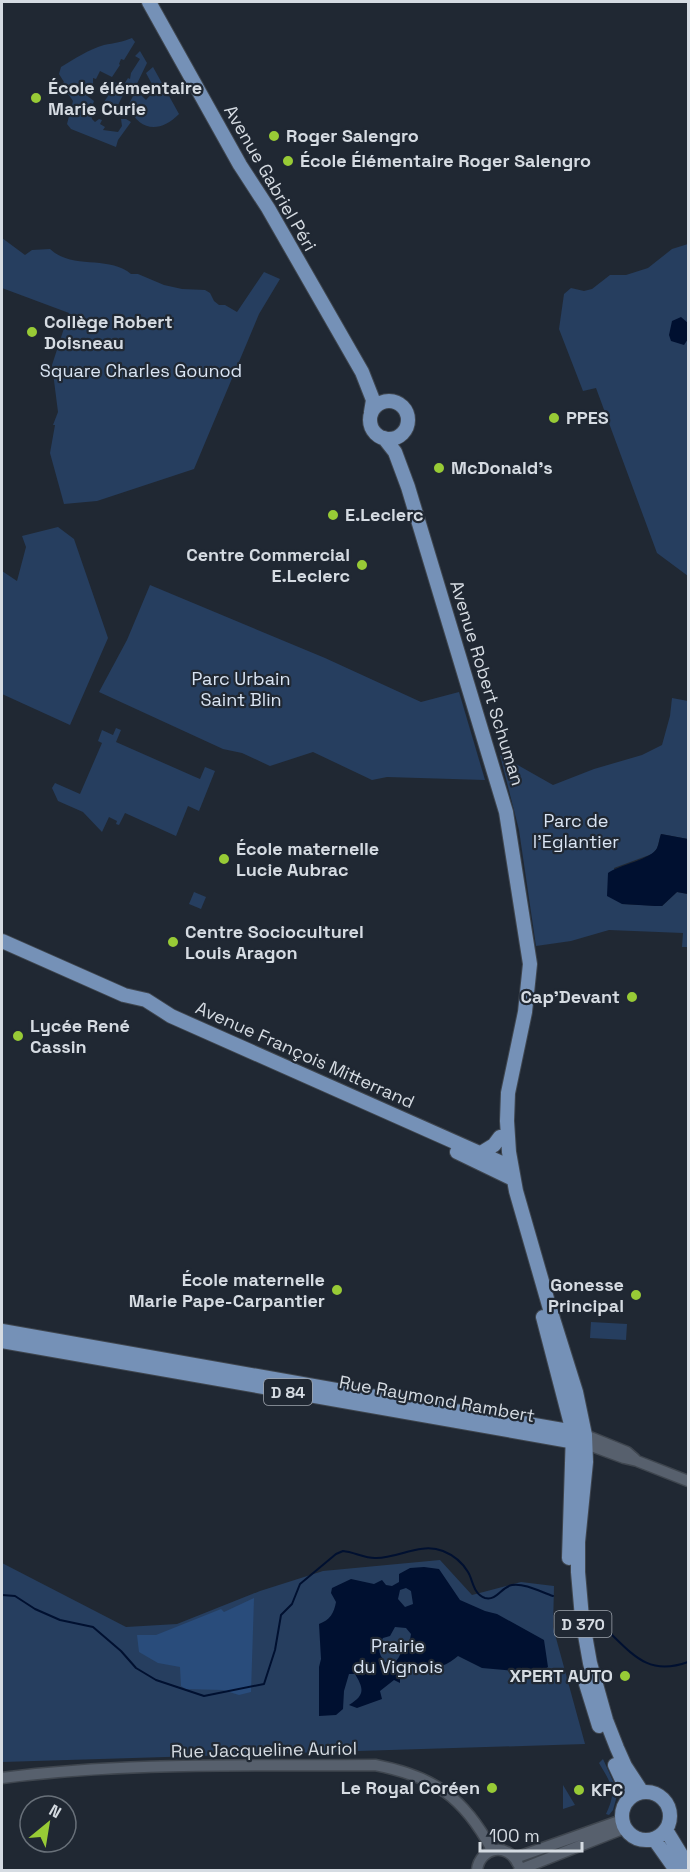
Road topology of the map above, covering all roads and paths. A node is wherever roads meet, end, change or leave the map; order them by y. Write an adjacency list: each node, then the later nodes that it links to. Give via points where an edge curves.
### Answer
1 (149, 2): 2 (main road, Avenue Gabriel Péri)
2 (362, 372): 3 (main road, Avenue Gabriel Péri); 4 (main road, Avenue Gabriel Péri, via 373,400)
3 (389, 400): 4 (main road, via 379,403); 5 (main road, via 401,404 408,413)
4 (372, 412): 6 (main road, via 372,429)
5 (403, 433): 6 (main road, via 392,439); 7 (main road, Avenue Robert Schuman / D 370, via 399,445)
6 (384, 438): 7 (main road, Avenue Robert Schuman / D 370, via 395,452)
7 (404, 475): 9 (main road, Avenue Robert Schuman / D 370, via 506,812 530,964)
8 (2, 941): 10 (main road, Avenue François Mitterrand, via 124,995 141,1008 166,1014)
9 (525, 1012): 11 (main road, Avenue Robert Schuman / D 370, via 504,1084); 13 (main road, Avenue Robert Schuman / D 370, via 508,1093)
10 (424, 1128): 12 (main road, Avenue François Mitterrand); 13 (main road, Avenue François Mitterrand, via 449,1148)
11 (500, 1137): 12 (main road); 13 (main road, Avenue Robert Schuman / D 370)
12 (481, 1153): 13 (main road, Avenue François Mitterrand)
13 (508, 1171): 17 (main road, Avenue Robert Schuman / D 370, via 576,1392)
14 (2, 1331): 16 (main road, Rue Raymond Rambert / D 84)
15 (2, 1341): 16 (main road, Rue Raymond Rambert / D 84)
16 (278, 1385): 17 (main road, Rue Raymond Rambert / D 84)
17 (580, 1438): 18 (street); 20 (main road, D 370, via 586,1465 578,1572 585,1637 606,1720 625,1766); 21 (main road, D 370, via 568,1536 577,1645 595,1715)
18 (688, 1482)
19 (2, 1778): 25 (street, Rue Jacqueline Auriol, via 148,1767 375,1765 403,1770 439,1786 465,1808)
20 (642, 1792): 21 (main road); 23 (main road, via 655,1793 667,1803 670,1819)
21 (628, 1800): 22 (main road)
22 (624, 1824): 24 (main road, via 638,1838); 26 (street); 29 (street)
23 (666, 1830): 24 (main road); 27 (main road)
24 (654, 1839): 30 (main road)
25 (492, 1850): 26 (street, via 507,1851); 28 (street, via 481,1858)
26 (515, 1858): 29 (street)
27 (688, 1866)
28 (477, 1870)
29 (519, 1870)
30 (676, 1870)

